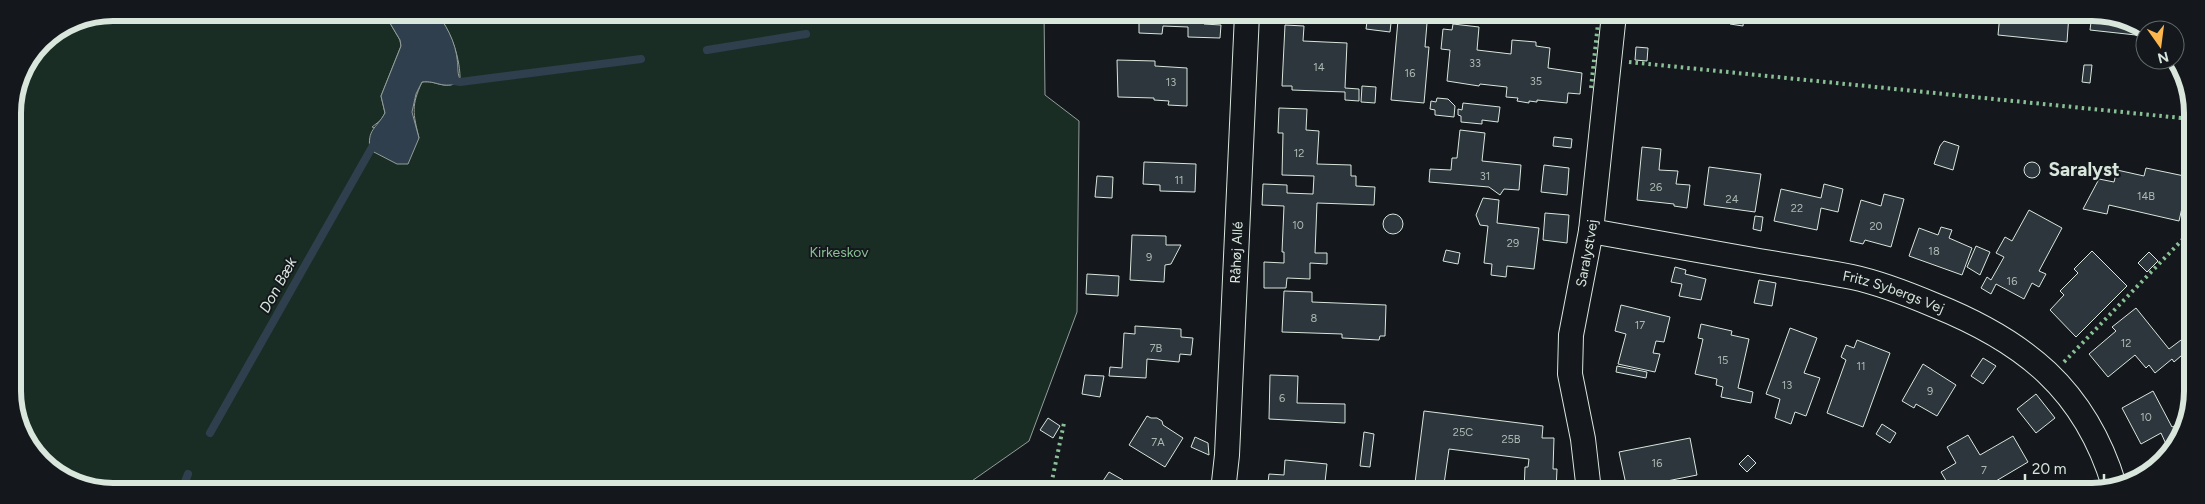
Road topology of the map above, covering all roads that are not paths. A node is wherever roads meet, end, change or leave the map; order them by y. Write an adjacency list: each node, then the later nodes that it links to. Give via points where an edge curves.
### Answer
1 (1247, 21): 5 (street, Råhøj Allé)
2 (1613, 21): 3 (street, Saralystvej)
3 (1591, 231): 4 (street, Fritz Sybergs Vej, via 1853,278 1916,297 1965,317 2032,359 2063,389 2091,426); 6 (street, Saralystvej, via 1571,335 1570,374)
4 (2113, 480)
5 (1224, 483)
6 (1589, 483)

